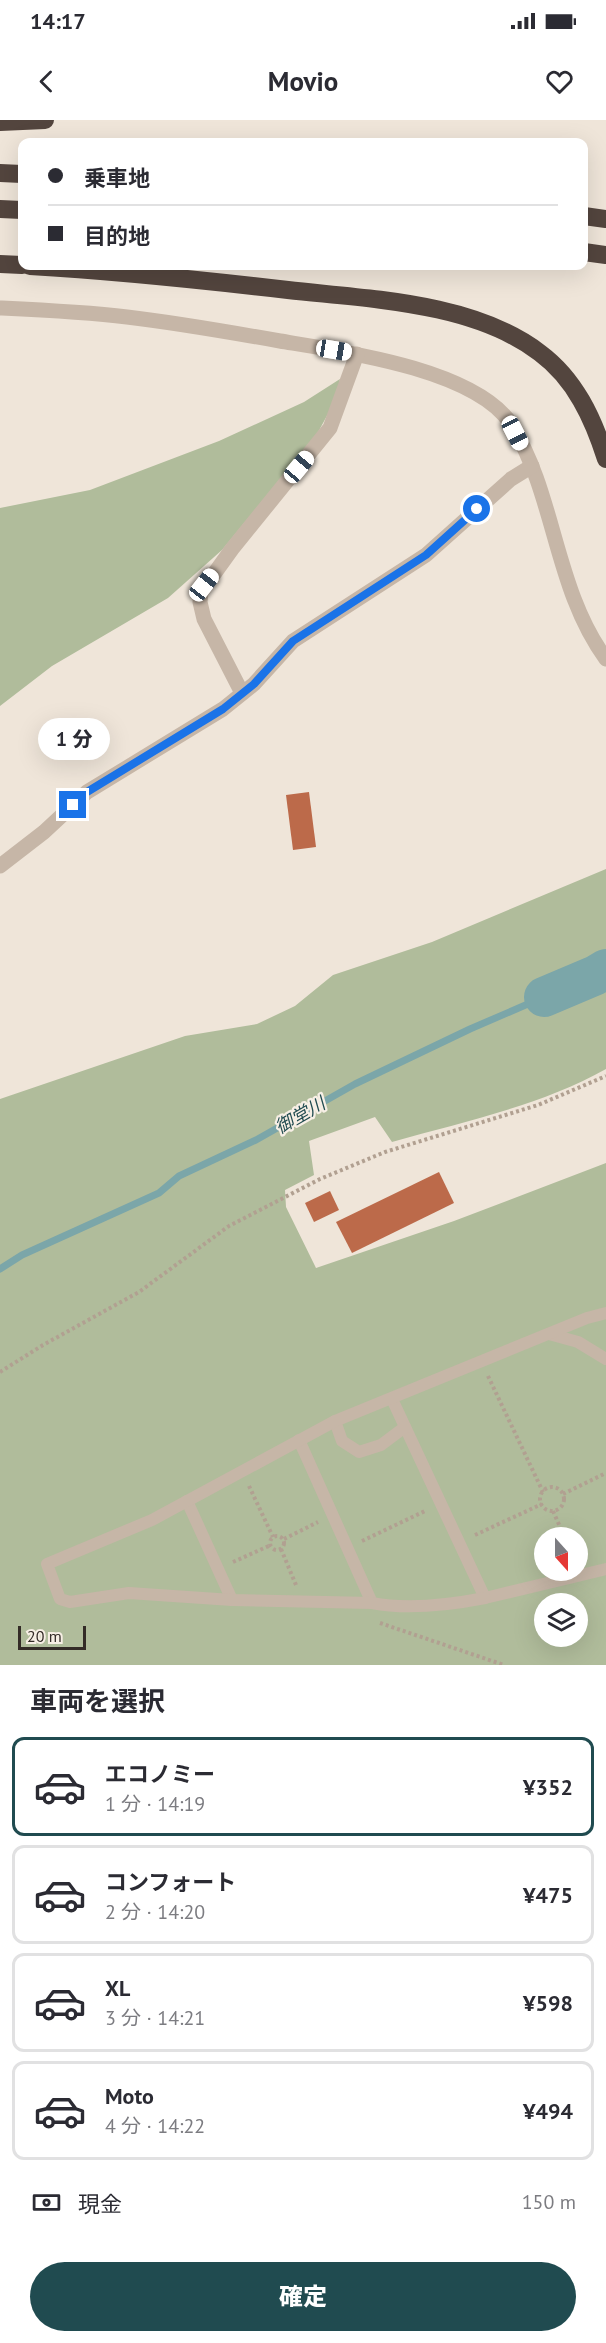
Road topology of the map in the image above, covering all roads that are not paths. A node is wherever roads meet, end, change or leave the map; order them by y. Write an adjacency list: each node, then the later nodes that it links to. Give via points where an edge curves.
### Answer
1 (45, 120): 2 (highway)
2 (0, 122)
3 (0, 173): 4 (highway)
4 (18, 174)
5 (0, 209): 6 (highway)
6 (18, 210)
7 (588, 217): 8 (highway)
8 (606, 219)
9 (588, 253): 10 (highway)
10 (606, 255)
11 (0, 264): 12 (highway)
12 (18, 265)
13 (84, 270): 16 (highway, via 377,300 472,319 512,334 541,353 564,375 583,401)
14 (0, 309): 15 (street, via 128,317)
15 (357, 354): 17 (street, via 424,372 486,400 510,423); 19 (street, via 330,428 201,592 204,620)
16 (606, 459)
17 (532, 466): 18 (street, via 567,584 593,641); 19 (street, via 511,479 426,555 293,641)
18 (606, 659)
19 (242, 693): 20 (street, via 223,709 87,792 45,832)
20 (0, 866)
21 (606, 1313): 22 (lane)
22 (549, 1334): 23 (lane, via 578,1342); 24 (lane)
23 (606, 1359)
24 (392, 1399): 25 (lane); 26 (lane)
25 (335, 1421): 26 (lane, via 342,1441 359,1452 381,1445); 27 (lane)
26 (405, 1427): 30 (lane)
27 (299, 1440): 28 (lane); 32 (lane)
28 (187, 1502): 31 (lane); 31 (lane, via 47,1564 60,1599 70,1602 129,1593)
29 (606, 1569): 30 (lane)
30 (484, 1598): 32 (lane, via 389,1606)
31 (232, 1600): 32 (lane)
32 (372, 1603)

